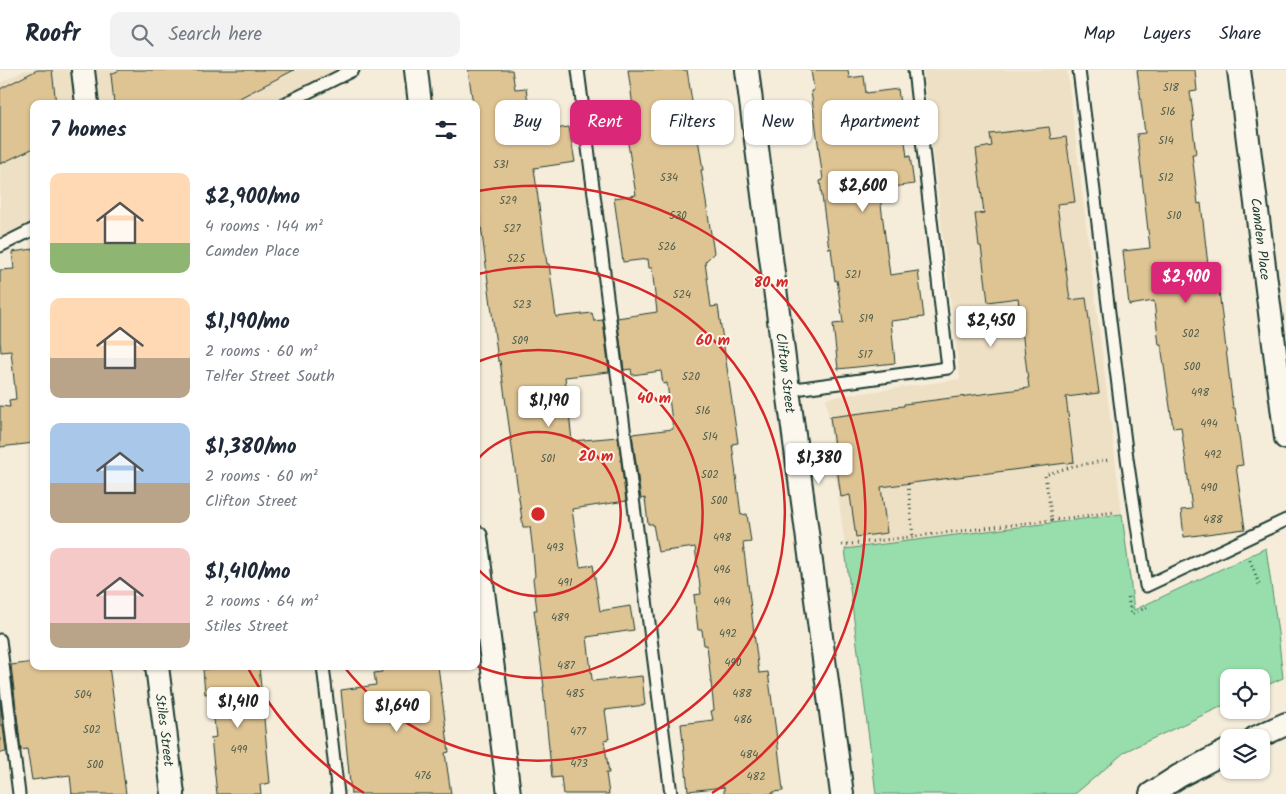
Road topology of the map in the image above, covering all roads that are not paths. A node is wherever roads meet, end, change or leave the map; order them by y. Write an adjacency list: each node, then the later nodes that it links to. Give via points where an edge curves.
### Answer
1 (83, 70): 9 (street)
2 (353, 70): 10 (lane)
3 (416, 70): 11 (street)
4 (578, 70): 28 (lane)
5 (747, 70): 14 (street, Clifton Street)
6 (914, 70): 14 (lane, via 948,368)
7 (1079, 70): 16 (lane, via 1146,586)
8 (1239, 70): 15 (street, Camden Place)
9 (86, 100)
10 (292, 100)
11 (420, 100)
12 (30, 231): 13 (lane)
13 (0, 246)
14 (788, 390): 29 (street, Clifton Street)
15 (1286, 438)
16 (1286, 520)
17 (480, 567): 27 (street)
18 (0, 640): 24 (lane)
19 (157, 670): 25 (street, Stiles Street)
20 (323, 670): 26 (lane)
21 (1286, 724): 22 (street)
22 (1270, 731)
23 (1220, 755): 30 (street)
24 (19, 794)
25 (173, 794)
26 (338, 794)
27 (510, 794)
28 (671, 794)
29 (842, 794)
30 (1151, 794)

